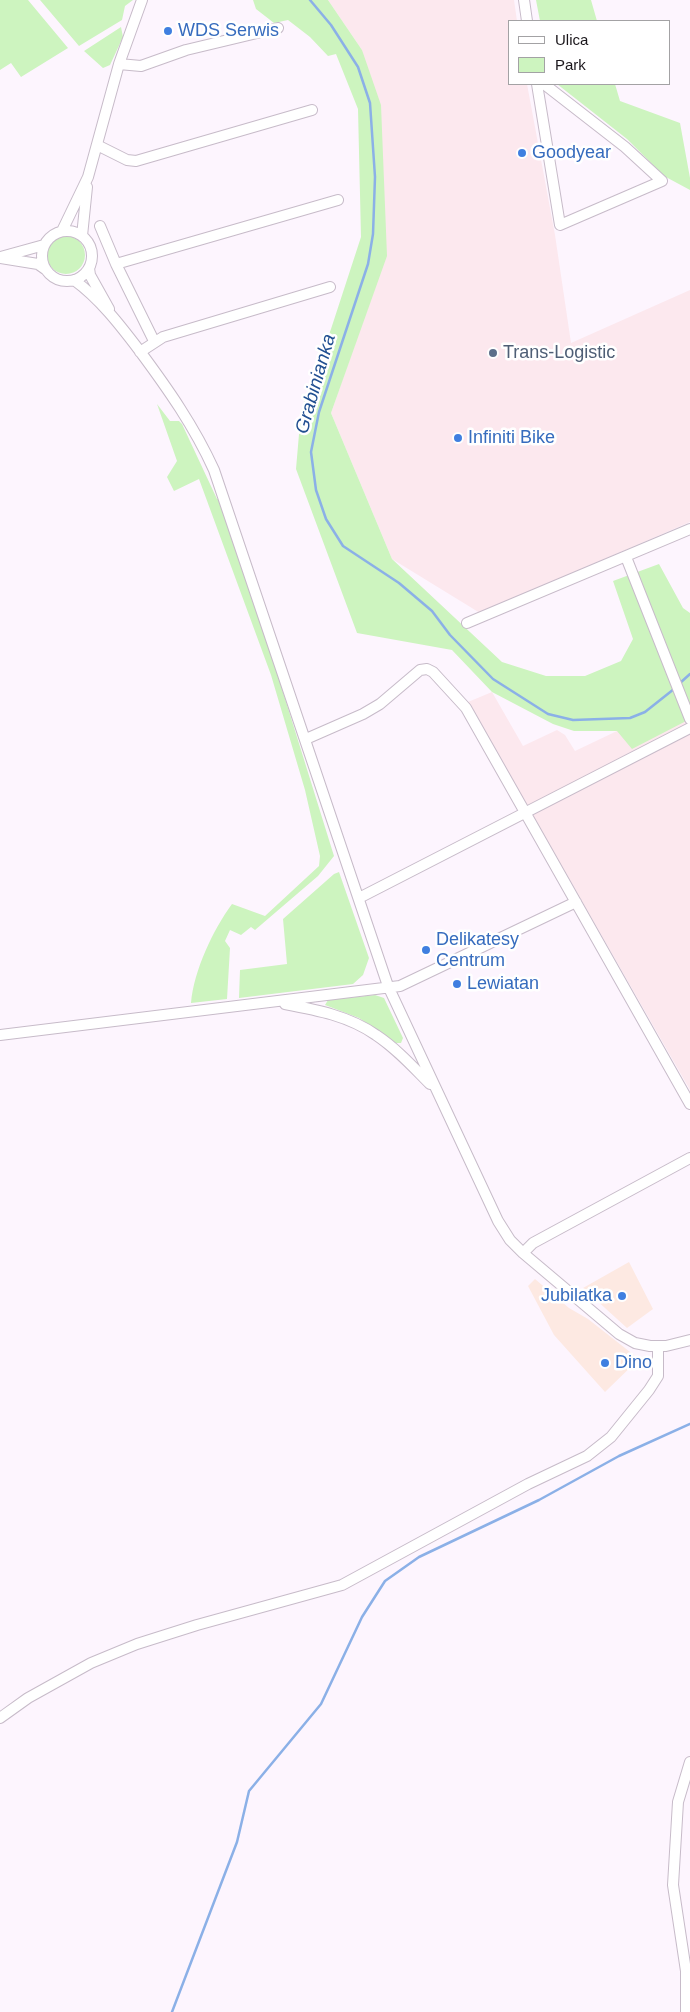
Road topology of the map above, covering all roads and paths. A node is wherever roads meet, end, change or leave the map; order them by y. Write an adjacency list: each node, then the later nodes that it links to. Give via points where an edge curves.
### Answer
1 (142, 0): 5 (street)
2 (524, 0): 3 (street)
3 (527, 20)
4 (278, 28): 5 (street, via 186,50 141,66)
5 (119, 64): 9 (street)
6 (537, 85): 7 (street, via 560,226 662,181 625,147)
7 (545, 85)
8 (312, 110): 9 (street, via 136,161)
9 (97, 145): 10 (street)
10 (88, 177): 13 (street); 14 (street)
11 (338, 200): 17 (street)
12 (100, 226): 17 (street)
13 (62, 231): 14 (street); 15 (street)
14 (82, 236): 18 (street, via 91,250)
15 (44, 245): 16 (street); 19 (street, via 41,258)
16 (0, 258): 19 (street, via 38,264)
17 (116, 264): 23 (street)
18 (89, 268): 20 (street); 22 (street)
19 (45, 270): 20 (street, via 58,280)
20 (74, 280): 22 (street)
21 (330, 287): 23 (street)
22 (112, 314): 24 (street)
23 (154, 342): 24 (street)
24 (140, 352): 30 (street, via 178,402 214,470)
25 (690, 529): 26 (street)
26 (626, 556): 27 (street); 28 (street)
27 (467, 623)
28 (690, 719)
29 (690, 728): 31 (street)
30 (306, 739): 31 (street, via 363,714 380,704 413,673 427,670 445,683 466,708); 32 (street)
31 (526, 812): 32 (street); 33 (street)
32 (359, 898): 34 (street)
33 (576, 902): 34 (street, via 400,986); 38 (street)
34 (388, 986): 35 (street); 37 (street)
35 (274, 1002): 36 (street); 37 (street, via 315,1010 361,1026 402,1056)
36 (0, 1035)
37 (436, 1090): 40 (street, via 498,1221)
38 (690, 1104)
39 (690, 1158): 40 (street, via 533,1242)
40 (523, 1253): 42 (street, via 619,1334 635,1343)
41 (690, 1340): 42 (street)
42 (658, 1347): 43 (street, via 658,1376 649,1390 605,1444 587,1456 528,1484 342,1585 137,1644 91,1663 28,1698)
43 (0, 1718)
44 (690, 1762): 45 (street, via 678,1802 673,1885 686,1971)
45 (686, 2012)

